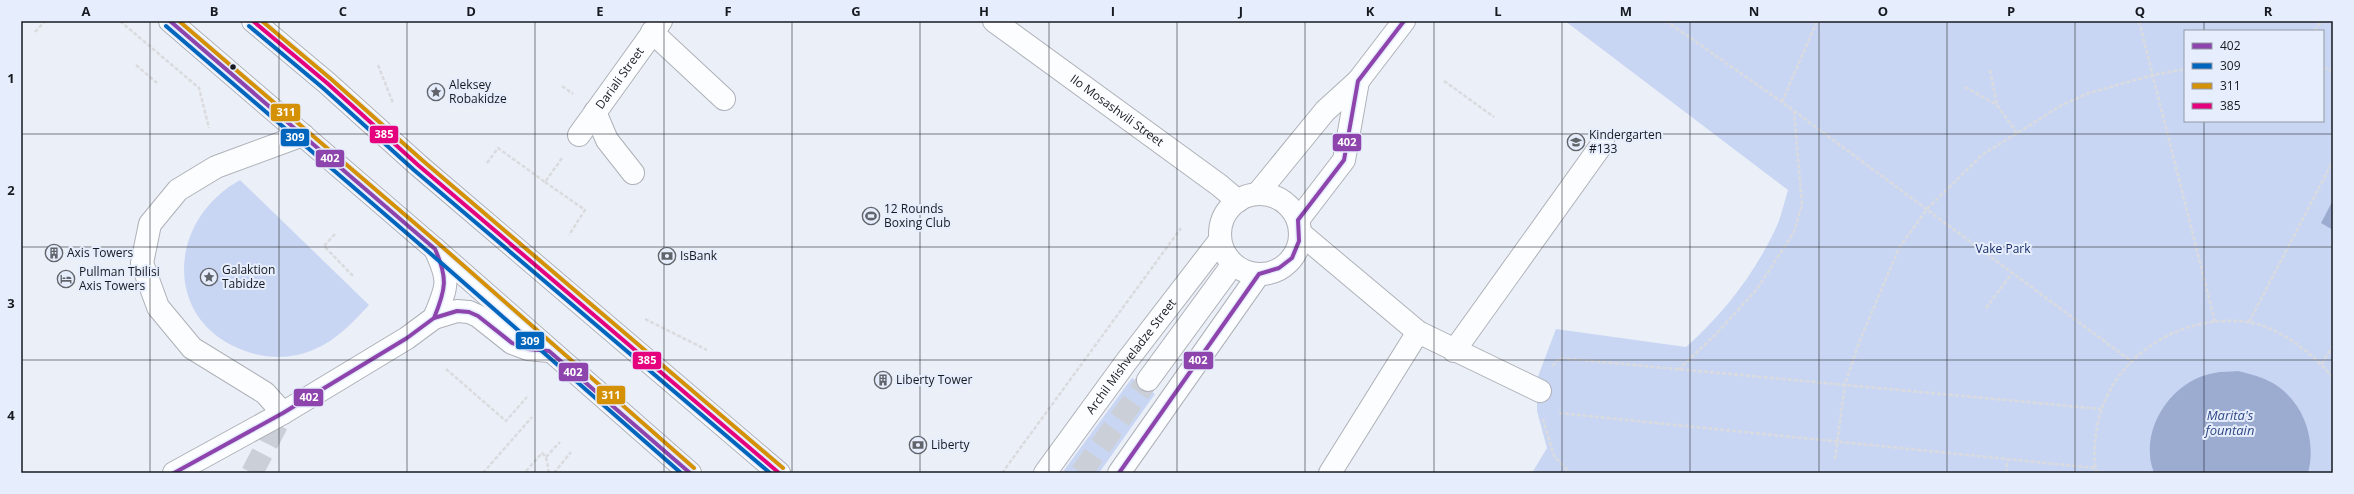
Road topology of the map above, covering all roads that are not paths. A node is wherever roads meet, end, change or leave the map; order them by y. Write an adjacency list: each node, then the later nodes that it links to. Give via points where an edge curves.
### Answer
1 (170, 21): 9 (street)
2 (253, 21): 28 (street)
3 (994, 21): 13 (street, Ilo Mosashvili Street, via 1219,184)
4 (1404, 21): 6 (street)
5 (657, 27): 7 (street); 8 (street, Dariali Street)
6 (1358, 81): 13 (street, via 1325,111); 14 (street, via 1344,160)
7 (724, 99)
8 (595, 112): 10 (street, Dariali Street); 12 (street, via 607,140)
9 (303, 135): 16 (street); 25 (street, via 216,167 178,190 150,224 142,263 158,307 192,348 265,393)
10 (579, 135)
11 (1603, 143): 22 (street)
12 (633, 173)
13 (1248, 197): 14 (street, via 1271,195 1283,200 1292,209); 15 (street, via 1233,203 1224,214)
14 (1299, 227): 18 (street, via 1299,246 1293,258 1272,272); 20 (street)
15 (1220, 240): 17 (street, via 1225,254); 29 (street, Archil Mishveladze Street)
16 (435, 249): 19 (street, via 445,271 447,284); 21 (street)
17 (1233, 264): 18 (street, via 1245,271); 23 (street)
18 (1259, 274): 30 (street)
19 (434, 318): 21 (street, via 456,311 469,312 478,316 512,343 528,349); 25 (street, via 407,338)
20 (1418, 332): 22 (street); 31 (street)
21 (549, 351): 27 (street)
22 (1454, 351): 24 (street)
23 (1148, 380)
24 (1540, 401)
25 (283, 413): 26 (street)
26 (174, 473)
27 (690, 473)
28 (779, 473)
29 (1045, 473)
30 (1119, 473)
31 (1330, 473)

